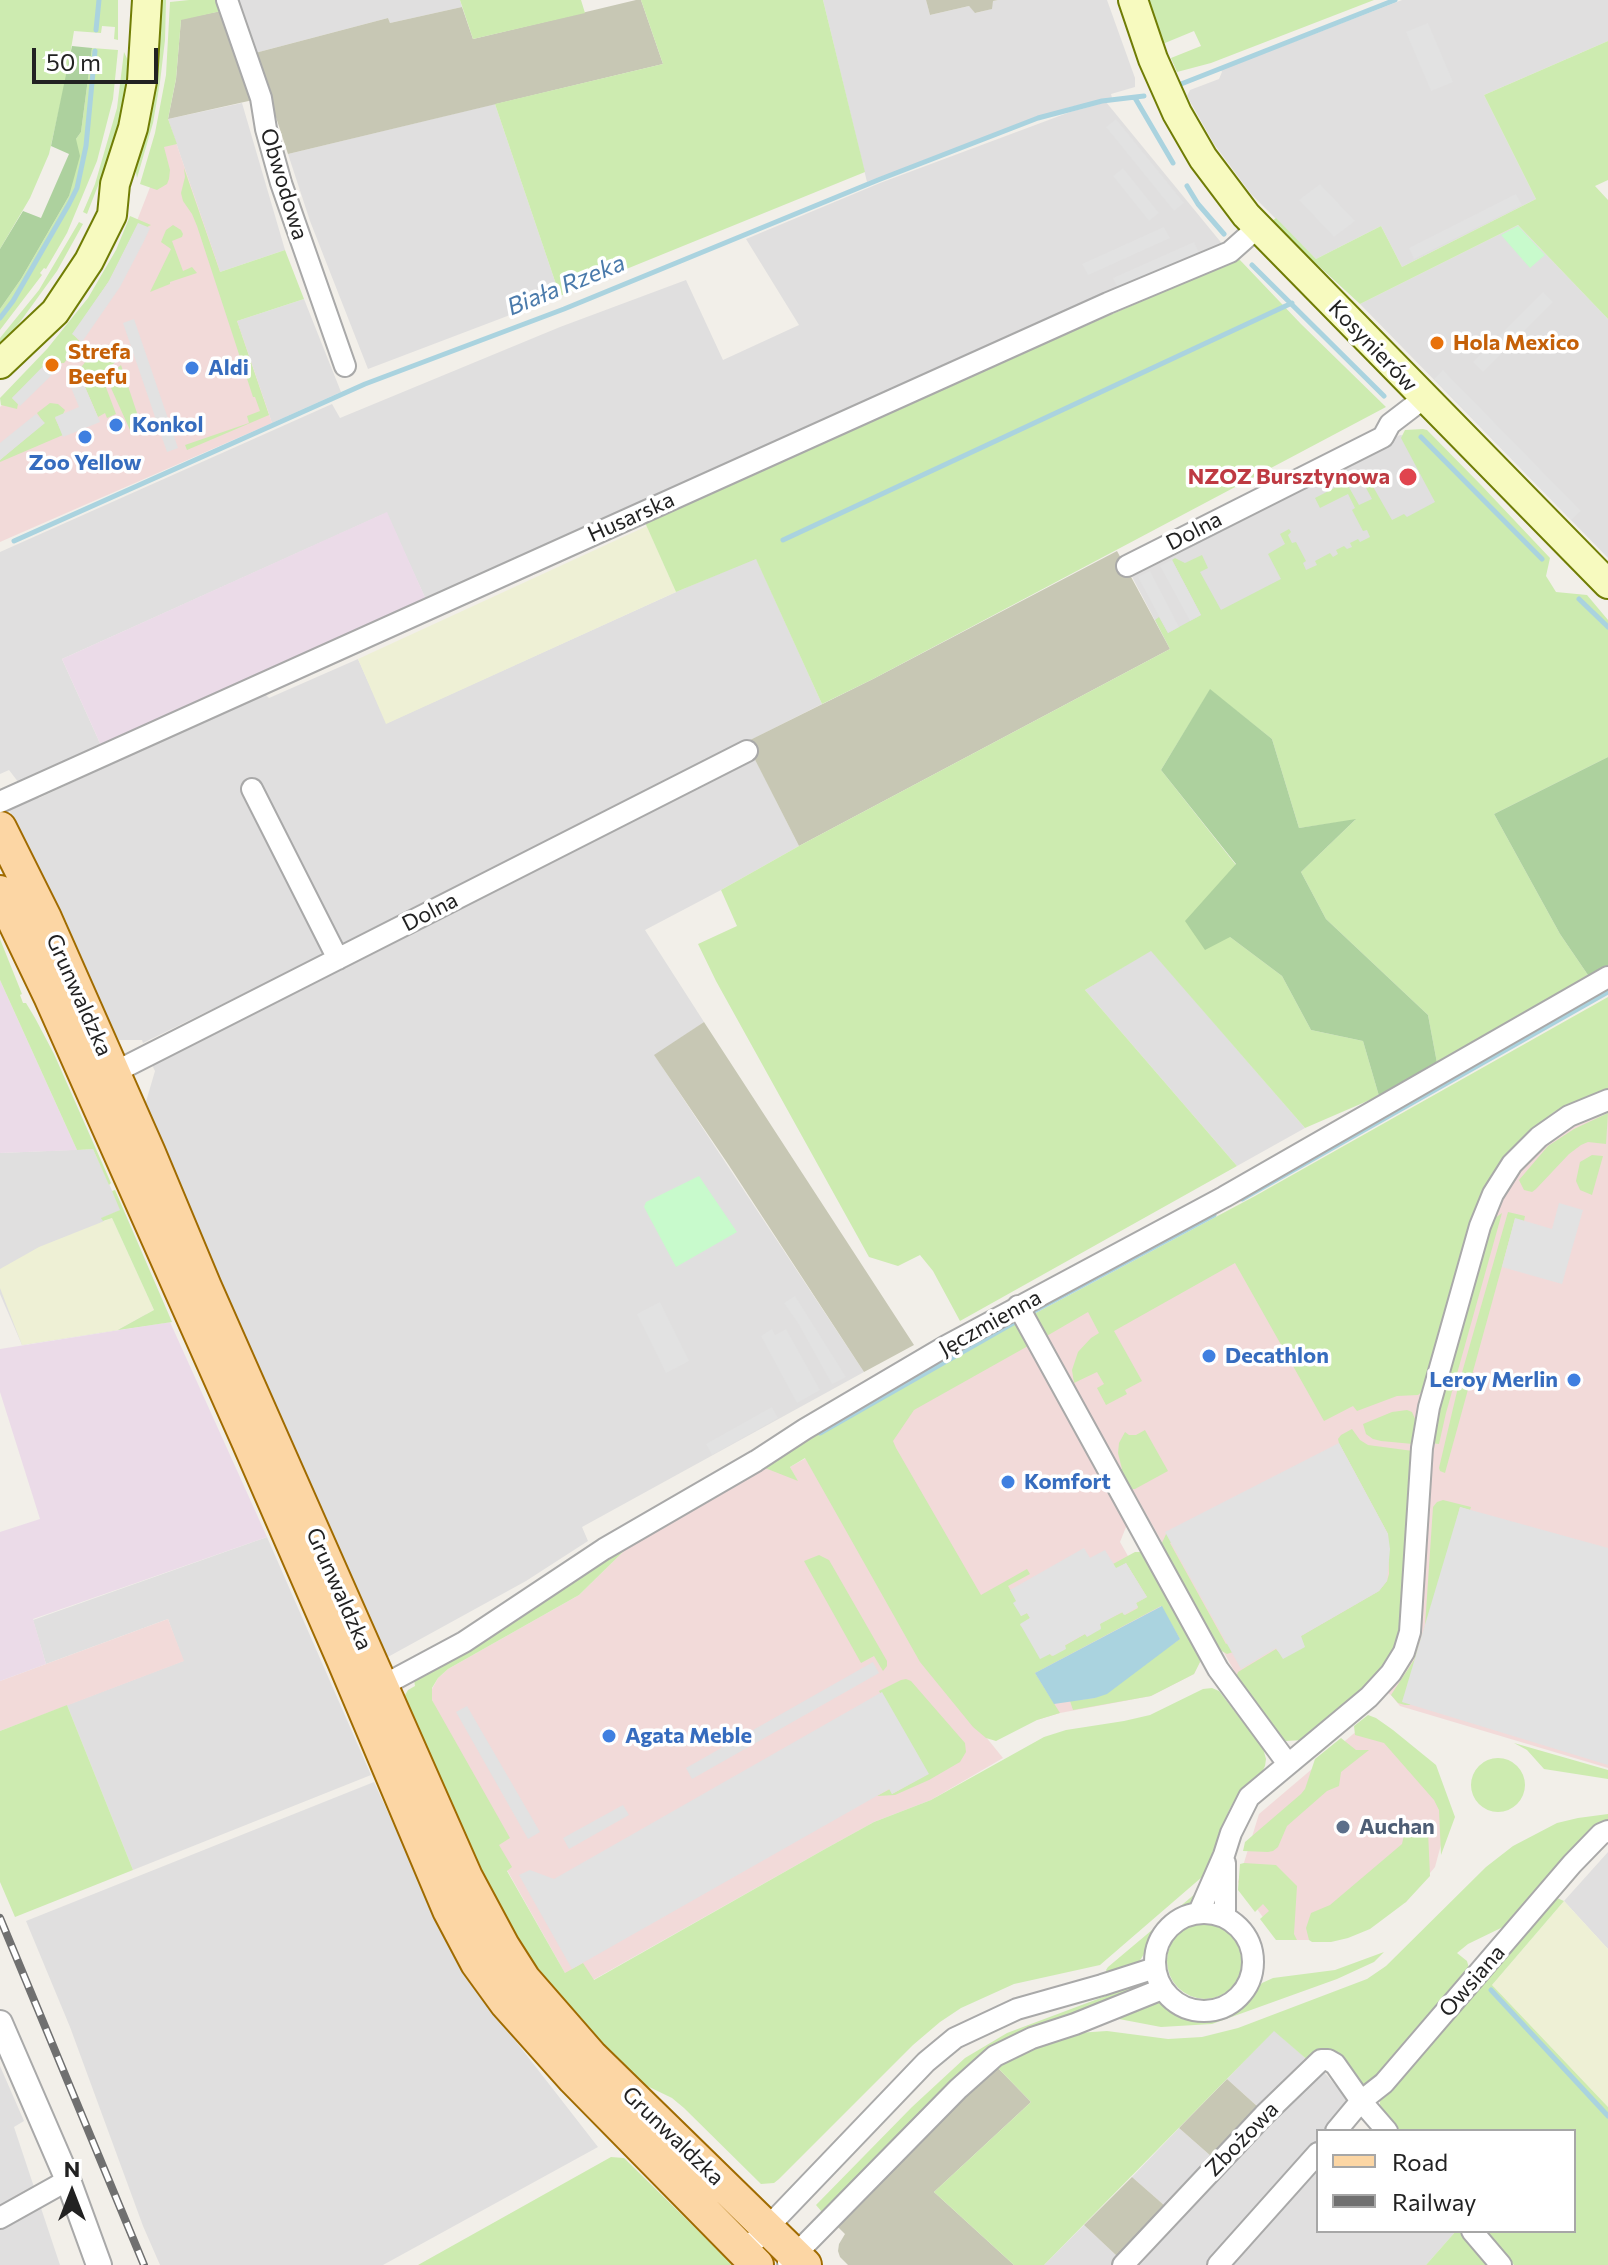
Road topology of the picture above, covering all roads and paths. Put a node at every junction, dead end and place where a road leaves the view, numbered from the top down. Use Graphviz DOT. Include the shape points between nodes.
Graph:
graph roads {
  1 [pos="227,0"];
  2 [pos="1133,0"];
  3 [pos="147,1"];
  4 [pos="1257,228"];
  5 [pos="0,364"];
  6 [pos="345,366"];
  7 [pos="1424,398"];
  8 [pos="1127,566"];
  9 [pos="1608,584"];
  10 [pos="747,751"];
  11 [pos="252,789"];
  12 [pos="0,802"];
  13 [pos="0,828"];
  14 [pos="0,892"];
  15 [pos="338,959"];
  16 [pos="1608,977"];
  17 [pos="113,1073"];
  18 [pos="1608,1100"];
  19 [pos="1018,1306"];
  20 [pos="382,1686"];
  21 [pos="1288,1764"];
  22 [pos="1608,1831"];
  23 [pos="1224,1855"];
  24 [pos="1199,1912"];
  25 [pos="1225,1917"];
  26 [pos="1155,1968"];
  27 [pos="1162,1989"];
  28 [pos="0,2023"];
  29 [pos="1361,2101"];
  30 [pos="1338,2129"];
  31 [pos="1385,2129"];
  32 [pos="1316,2155"];
  33 [pos="68,2180"];
  34 [pos="0,2218"];
  35 [pos="767,2228"];
  36 [pos="1474,2233"];
  37 [pos="750,2259"];
  38 [pos="795,2262"];
  39 [pos="99,2265"];
  40 [pos="1123,2265"];
  41 [pos="1218,2265"];
  42 [pos="1501,2265"];
  1 -- 6 [label="street, Obwodowa" via="261,98 281,183"];
  2 -- 4 [label="main road, Kosynierów" via="1165,88 1203,158"];
  3 -- 5 [label="main road" via="142,81 112,215 55,312"];
  4 -- 7 [label="main road, Kosynierów"];
  4 -- 12 [label="street, Husarska" via="1230,252"];
  7 -- 8 [label="street, Dolna" via="1390,424 1383,437"];
  7 -- 9 [label="main road, Kosynierów"];
  10 -- 15 [label="street, Dolna"];
  11 -- 15 [label="street"];
  13 -- 17 [label="main road, Grunwaldzka"];
  14 -- 37 [label="main road, Grunwaldzka" via="248,1441 449,1910 477,1963 574,2079"];
  15 -- 17 [label="street, Dolna"];
  16 -- 19 [label="street, Jęczmienna" via="1224,1197"];
  17 -- 20 [label="main road, Grunwaldzka"];
  18 -- 21 [label="street" via="1569,1116 1539,1137 1512,1164 1493,1194 1429,1407 1404,1652 1369,1697"];
  19 -- 20 [label="street, Jęczmienna" via="604,1549 464,1642"];
  19 -- 21 [label="street" via="1218,1669"];
  20 -- 35 [label="main road, Grunwaldzka" via="466,1877 524,1979 592,2057"];
  21 -- 23 [label="street" via="1249,1797"];
  22 -- 29 [label="street, Owsiana" via="1572,1864 1384,2083"];
  23 -- 24 [label="street"];
  23 -- 25 [label="street"];
  24 -- 25 [label="street"];
  24 -- 26 [label="street" via="1180,1918 1165,1931 1156,1948"];
  25 -- 27 [label="street" via="1246,1936 1251,1949 1251,1978 1243,1992 1232,2003 1202,2011 1173,2001"];
  26 -- 27 [label="street"];
  26 -- 35 [label="street" via="1017,2009 955,2038"];
  27 -- 38 [label="street" via="995,2056"];
  28 -- 33 [label="street"];
  29 -- 30 [label="street, Owsiana"];
  29 -- 31 [label="street"];
  29 -- 40 [label="street, Zbożowa" via="1335,2064 1321,2060"];
  32 -- 41 [label="street"];
  33 -- 34 [label="street"];
  33 -- 39 [label="street"];
  35 -- 37 [label="street"];
  35 -- 38 [label="main road, Grunwaldzka"];
  36 -- 42 [label="street"];
}
